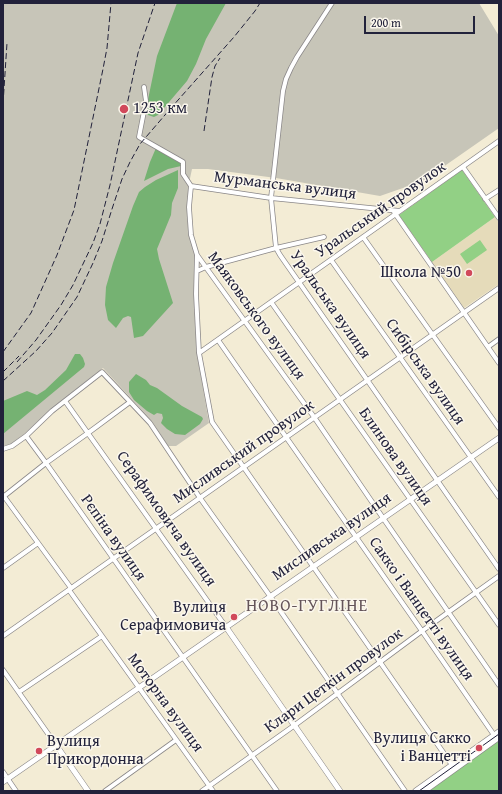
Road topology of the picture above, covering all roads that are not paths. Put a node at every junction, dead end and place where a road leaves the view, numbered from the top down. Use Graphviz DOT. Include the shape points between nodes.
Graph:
graph roads {
  1 [pos="332,3"];
  2 [pos="144,87"];
  3 [pos="499,141"];
  4 [pos="463,167"];
  5 [pos="191,186"];
  6 [pos="499,190"];
  7 [pos="271,198"];
  8 [pos="485,199"];
  9 [pos="400,211"];
  10 [pos="394,212"];
  11 [pos="499,218"];
  12 [pos="324,237"];
  13 [pos="363,237"];
  14 [pos="276,248"];
  15 [pos="197,255"];
  16 [pos="332,260"];
  17 [pos="206,267"];
  18 [pos="196,271"];
  19 [pos="299,283"];
  20 [pos="499,288"];
  21 [pos="271,302"];
  22 [pos="464,312"];
  23 [pos="245,321"];
  24 [pos="433,334"];
  25 [pos="499,339"];
  26 [pos="218,340"];
  27 [pos="488,347"];
  28 [pos="199,353"];
  29 [pos="400,357"];
  30 [pos="499,363"];
  31 [pos="367,380"];
  32 [pos="339,400"];
  33 [pos="65,401"];
  34 [pos="130,402"];
  35 [pos="314,417"];
  36 [pos="499,428"];
  37 [pos="88,433"];
  38 [pos="26,436"];
  39 [pos="286,437"];
  40 [pos="499,438"];
  41 [pos="3,449"];
  42 [pos="471,457"];
  43 [pos="46,463"];
  44 [pos="243,467"];
  45 [pos="437,480"];
  46 [pos="3,496"];
  47 [pos="499,497"];
  48 [pos="200,498"];
  49 [pos="410,499"];
  50 [pos="383,518"];
  51 [pos="156,528"];
  52 [pos="356,536"];
  53 [pos="38,543"];
  54 [pos="113,559"];
  55 [pos="313,567"];
  56 [pos="3,568"];
  57 [pos="499,569"];
  58 [pos="499,576"];
  59 [pos="70,589"];
  60 [pos="476,593"];
  61 [pos="270,596"];
  62 [pos="448,612"];
  63 [pos="499,626"];
  64 [pos="226,627"];
  65 [pos="422,631"];
  66 [pos="3,636"];
  67 [pos="102,636"];
  68 [pos="182,657"];
  69 [pos="380,662"];
  70 [pos="3,670"];
  71 [pos="499,685"];
  72 [pos="139,687"];
  73 [pos="19,692"];
  74 [pos="337,694"];
  75 [pos="295,725"];
  76 [pos="497,735"];
  77 [pos="176,740"];
  78 [pos="56,745"];
  79 [pos="252,756"];
  80 [pos="452,765"];
  81 [pos="3,772"];
  82 [pos="5,780"];
  83 [pos="209,786"];
  84 [pos="16,791"];
  85 [pos="88,791"];
  86 [pos="105,791"];
  87 [pos="202,791"];
  88 [pos="213,791"];
  89 [pos="277,791"];
  90 [pos="340,791"];
  91 [pos="405,791"];
  92 [pos="416,791"];
  93 [pos="424,791"];
  1 -- 7 [label="street, Уральська вулиця" via="286,79"];
  2 -- 5 [label="street" via="146,101 139,136 183,162 183,174"];
  3 -- 4 [label="street, Уральський провулок"];
  4 -- 8 [label="street"];
  4 -- 9 [label="street, Уральський провулок"];
  5 -- 7 [label="street, Мурманська вулиця"];
  5 -- 15 [label="street, Маяковського вулиця" via="191,235"];
  6 -- 8 [label="street"];
  7 -- 10 [label="street, Мурманська вулиця"];
  7 -- 14 [label="street, Уральська вулиця"];
  8 -- 11 [label="street"];
  9 -- 10 [label="street, Мурманська вулиця"];
  10 -- 13 [label="street, Уральський провулок"];
  10 -- 22 [label="street"];
  12 -- 14 [label="street"];
  13 -- 16 [label="street, Уральський провулок"];
  13 -- 24 [label="street"];
  14 -- 17 [label="street"];
  14 -- 19 [label="street, Уральська вулиця"];
  15 -- 17 [label="street, Маяковського вулиця"];
  15 -- 18 [label="street"];
  16 -- 19 [label="street, Уральський провулок"];
  16 -- 29 [label="street, Сибірська вулиця"];
  17 -- 18 [label="street"];
  17 -- 23 [label="street, Маяковського вулиця"];
  18 -- 28 [label="street"];
  19 -- 21 [label="street, Уральський провулок"];
  19 -- 31 [label="street, Уральська вулиця"];
  20 -- 22 [label="street, Мисливський провулок"];
  21 -- 23 [label="street, Уральський провулок"];
  21 -- 32 [label="street, Блинова вулиця"];
  22 -- 24 [label="street, Мисливський провулок"];
  22 -- 27 [label="street"];
  23 -- 26 [label="street, Уральський провулок"];
  23 -- 35 [label="street, Маяковського вулиця"];
  24 -- 29 [label="street, Мисливський провулок"];
  24 -- 36 [label="street"];
  25 -- 27 [label="street"];
  26 -- 28 [label="street, Уральський провулок"];
  26 -- 39 [label="street, Сакко і Ванцетті вулиця"];
  27 -- 30 [label="street"];
  28 -- 44 [label="street" via="212,422"];
  29 -- 31 [label="street, Мисливський провулок"];
  29 -- 42 [label="street, Сибірська вулиця"];
  31 -- 32 [label="street, Мисливський провулок"];
  31 -- 45 [label="street, Уральська вулиця"];
  32 -- 35 [label="street, Мисливський провулок"];
  32 -- 49 [label="street, Блинова вулиця"];
  33 -- 34 [label="street" via="102,372"];
  33 -- 37 [label="street, Серафимовича вулиця"];
  33 -- 38 [label="street"];
  34 -- 37 [label="street"];
  34 -- 48 [label="street" via="150,423"];
  35 -- 39 [label="street, Мисливський провулок"];
  35 -- 50 [label="street, Маяковського вулиця"];
  37 -- 43 [label="street"];
  37 -- 51 [label="street, Серафимовича вулиця"];
  38 -- 41 [label="street"];
  38 -- 43 [label="street, Рєпіна вулиця"];
  39 -- 44 [label="street, Мисливський провулок"];
  39 -- 52 [label="street, Сакко і Ванцетті вулиця"];
  40 -- 42 [label="street, Мисливська вулиця"];
  42 -- 45 [label="street, Мисливська вулиця"];
  42 -- 47 [label="street, Сибірська вулиця"];
  43 -- 46 [label="street"];
  43 -- 54 [label="street, Рєпіна вулиця"];
  44 -- 48 [label="street, Мисливський провулок"];
  44 -- 55 [label="street"];
  45 -- 49 [label="street, Мисливська вулиця"];
  45 -- 57 [label="street, Уральська вулиця"];
  46 -- 53 [label="street, Моторна вулиця"];
  48 -- 51 [label="street, Мисливський провулок"];
  48 -- 61 [label="street"];
  49 -- 50 [label="street, Мисливська вулиця"];
  49 -- 60 [label="street, Блинова вулиця"];
  50 -- 52 [label="street, Мисливська вулиця"];
  50 -- 62 [label="street, Маяковського вулиця"];
  51 -- 54 [label="street, Мисливський провулок"];
  51 -- 64 [label="street, Серафимовича вулиця"];
  52 -- 55 [label="street, Мисливська вулиця"];
  52 -- 65 [label="street, Сакко і Ванцетті вулиця"];
  53 -- 56 [label="street"];
  53 -- 59 [label="street, Моторна вулиця"];
  54 -- 59 [label="street, Мисливський провулок"];
  54 -- 68 [label="street, Рєпіна вулиця"];
  55 -- 61 [label="street, Мисливська вулиця"];
  55 -- 69 [label="street"];
  58 -- 60 [label="street, Клари Цеткін провулок"];
  59 -- 66 [label="street, Мисливський провулок"];
  59 -- 67 [label="street, Моторна вулиця"];
  60 -- 62 [label="street, Клари Цеткін провулок"];
  60 -- 63 [label="street, Блинова вулиця"];
  61 -- 64 [label="street, Мисливська вулиця"];
  61 -- 74 [label="street"];
  62 -- 65 [label="street, Клари Цеткін провулок"];
  62 -- 71 [label="street, Маяковського вулиця"];
  64 -- 68 [label="street, Мисливська вулиця"];
  64 -- 75 [label="street, Серафимовича вулиця"];
  65 -- 69 [label="street, Клари Цеткін провулок"];
  65 -- 76 [label="street, Сакко і Ванцетті вулиця"];
  67 -- 72 [label="street, Моторна вулиця"];
  67 -- 73 [label="street"];
  68 -- 72 [label="street, Мисливська вулиця"];
  68 -- 79 [label="street, Рєпіна вулиця"];
  69 -- 74 [label="street, Клари Цеткін провулок"];
  69 -- 80 [label="street"];
  70 -- 73 [label="street"];
  72 -- 77 [label="street, Моторна вулиця"];
  72 -- 78 [label="street, Мисливська вулиця"];
  73 -- 78 [label="street"];
  74 -- 75 [label="street, Клари Цеткін провулок"];
  74 -- 91 [label="street"];
  75 -- 79 [label="street, Клари Цеткін провулок"];
  75 -- 90 [label="street, Серафимовича вулиця"];
  76 -- 80 [label="main road"];
  76 -- 93 [label="main road"];
  77 -- 83 [label="street, Моторна вулиця"];
  77 -- 86 [label="street"];
  78 -- 82 [label="street, Мисливська вулиця"];
  78 -- 85 [label="street"];
  79 -- 83 [label="street, Клари Цеткін провулок"];
  79 -- 89 [label="street, Рєпіна вулиця"];
  80 -- 92 [label="main road"];
  81 -- 82 [label="street"];
  82 -- 84 [label="street"];
  83 -- 87 [label="street, Клари Цеткін провулок"];
  83 -- 88 [label="street, Моторна вулиця"];
}
